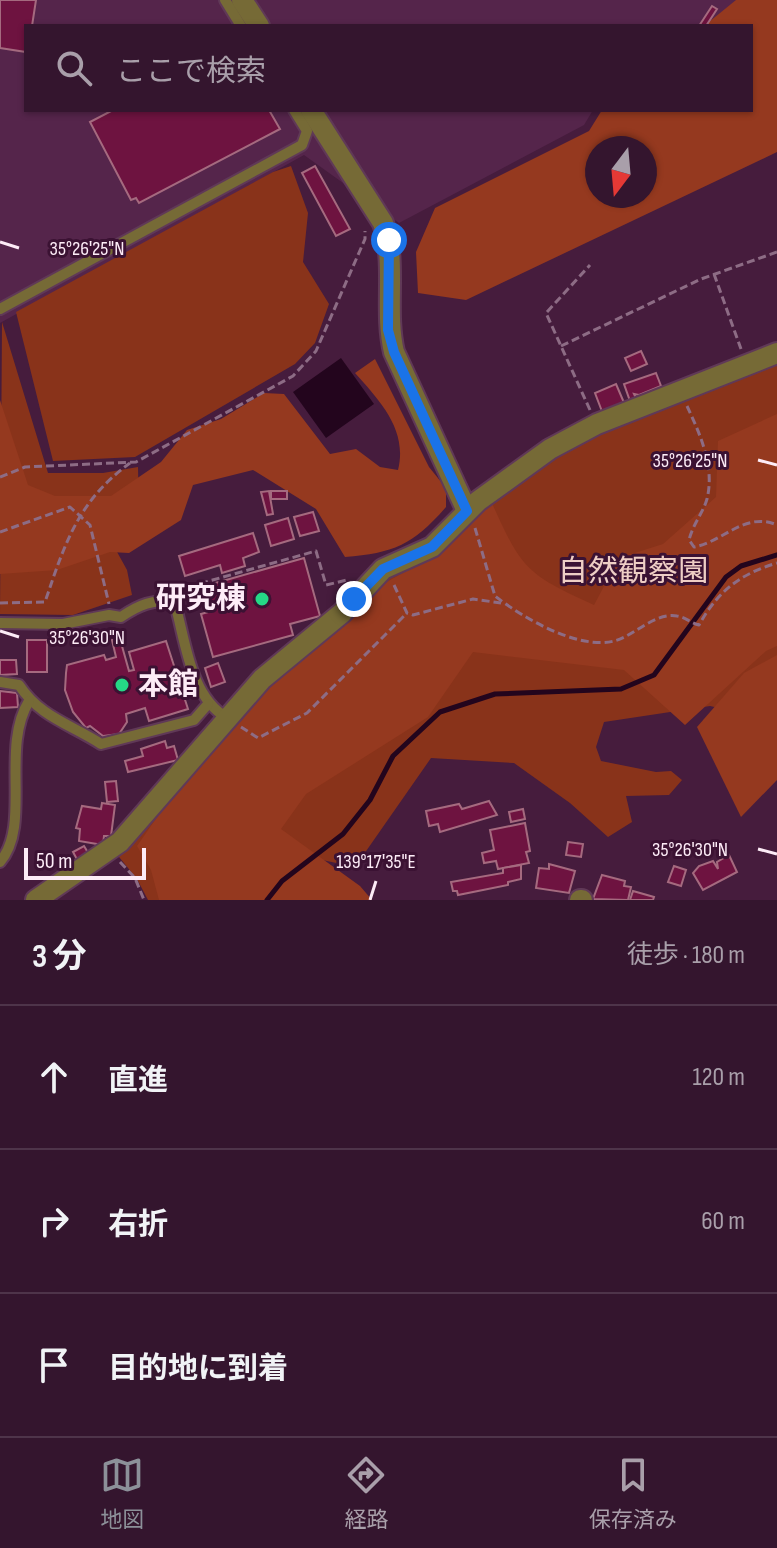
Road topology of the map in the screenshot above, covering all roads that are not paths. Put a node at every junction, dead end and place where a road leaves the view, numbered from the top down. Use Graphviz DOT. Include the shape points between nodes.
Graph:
graph roads {
  1 [pos="225,0"];
  2 [pos="242,0"];
  3 [pos="240,24"];
  4 [pos="258,24"];
  5 [pos="295,112"];
  6 [pos="312,112"];
  7 [pos="0,309"];
  8 [pos="777,353"];
  9 [pos="467,511"];
  10 [pos="0,623"];
  11 [pos="0,682"];
  12 [pos="29,701"];
  13 [pos="208,704"];
  14 [pos="227,718"];
  15 [pos="0,862"];
  16 [pos="36,900"];
  1 -- 3 [label="lane"];
  2 -- 4 [label="street"];
  5 -- 7 [label="lane" via="307,131 302,145"];
  6 -- 9 [label="street" via="383,223 389,240 388,330 394,352"];
  8 -- 9 [label="street" via="597,424 550,449"];
  9 -- 14 [label="street" via="432,547 376,576 342,613 262,679"];
  10 -- 13 [label="lane" via="63,624 121,617 137,606 164,600 175,604 199,690"];
  11 -- 12 [label="lane" via="19,685"];
  12 -- 13 [label="lane" via="51,720 74,726 101,744 194,720"];
  12 -- 15 [label="lane" via="17,716 11,742 11,837"];
  13 -- 14 [label="lane"];
  14 -- 16 [label="street" via="110,851"];
}
